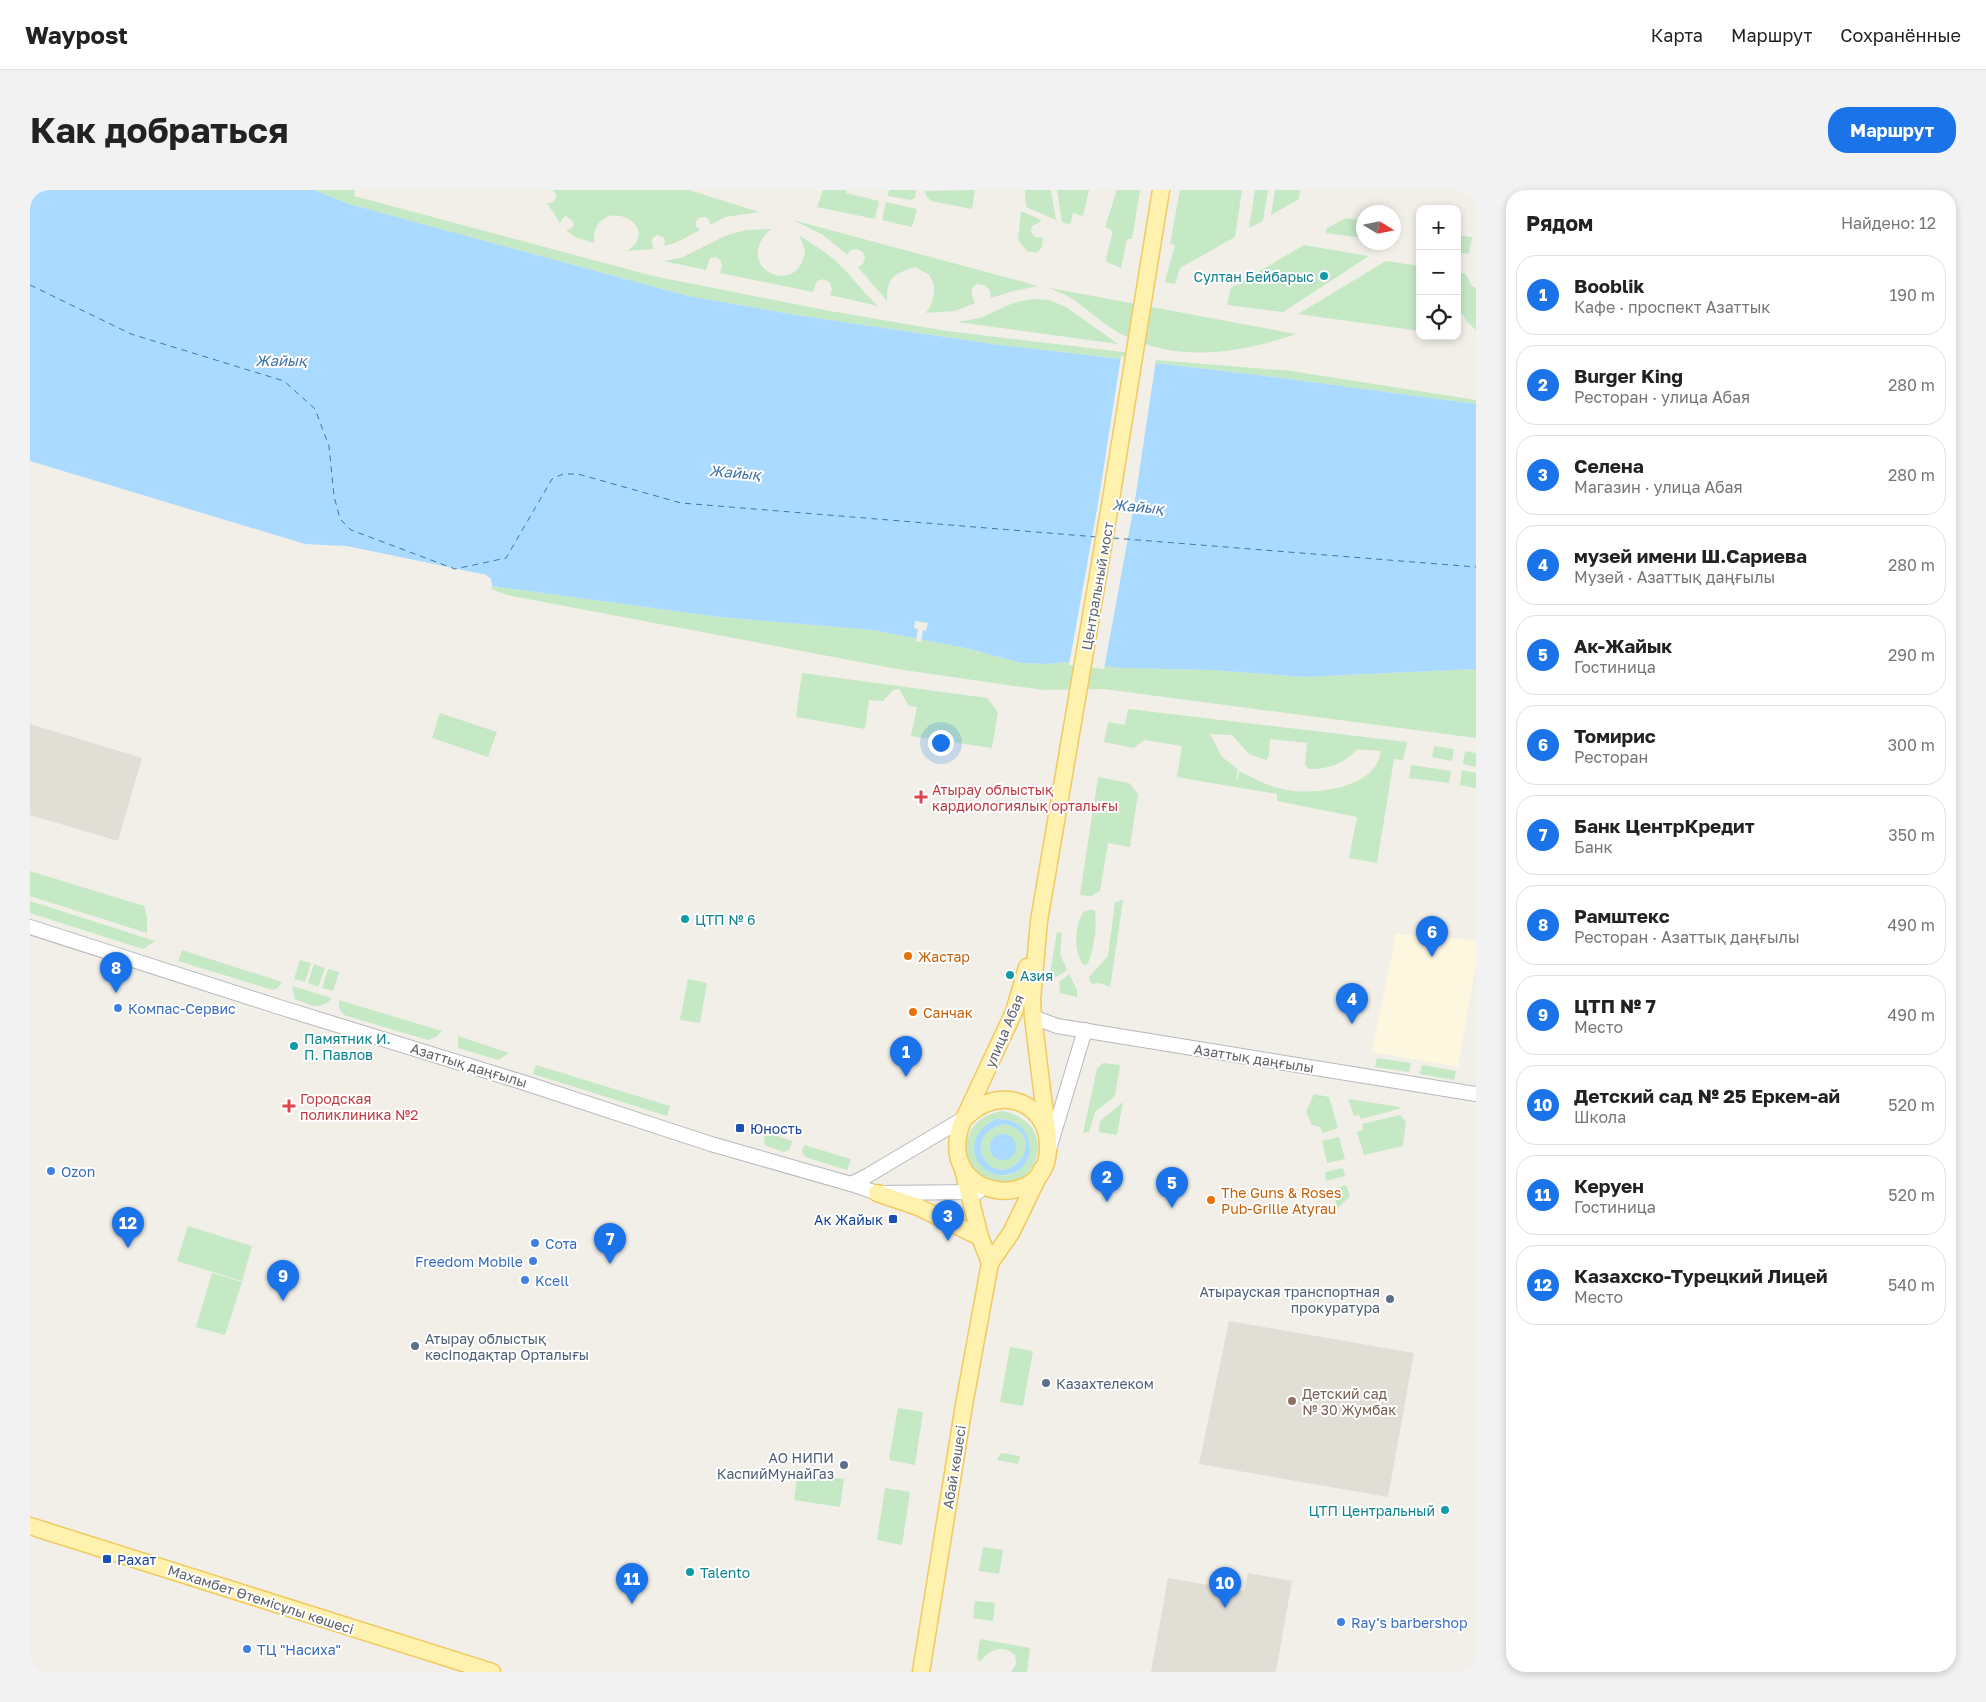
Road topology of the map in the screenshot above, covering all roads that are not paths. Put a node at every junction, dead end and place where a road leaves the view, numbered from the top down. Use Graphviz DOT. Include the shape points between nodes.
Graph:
graph roads {
  1 [pos="1161,190"];
  2 [pos="1039,921"];
  3 [pos="30,927"];
  4 [pos="1033,1017"];
  5 [pos="1085,1030"];
  6 [pos="1476,1094"];
  7 [pos="966,1117"];
  8 [pos="1046,1154"];
  9 [pos="962,1167"];
  10 [pos="851,1184"];
  11 [pos="1002,1191"];
  12 [pos="877,1193"];
  13 [pos="968,1193"];
  14 [pos="980,1237"];
  15 [pos="990,1263"];
  16 [pos="30,1526"];
  17 [pos="492,1672"];
  18 [pos="921,1672"];
  1 -- 2 [label="main road, Центральный мост"];
  2 -- 4 [label="main road, улица Абая"];
  2 -- 7 [label="main road, улица Абая" via="1014,1012"];
  3 -- 10 [label="street, Азаттық даңғылы" via="711,1144"];
  4 -- 5 [label="street, Азаттық даңғылы" via="1058,1026"];
  4 -- 8 [label="main road, улица Абая"];
  5 -- 6 [label="street, Азаттық даңғылы"];
  5 -- 8 [label="street"];
  7 -- 8 [label="main road" via="993,1100 1024,1105 1040,1119"];
  7 -- 9 [label="main road, улица Абая" via="957,1145"];
  7 -- 10 [label="street"];
  8 -- 11 [label="main road" via="1034,1178 1025,1186"];
  8 -- 15 [label="main road" via="1011,1233"];
  9 -- 11 [label="main road" via="979,1185"];
  9 -- 13 [label="main road, улица Абая"];
  10 -- 12 [label="street, Азаттық даңғылы"];
  11 -- 13 [label="street, Азаттық даңғылы"];
  12 -- 13 [label="street, Азаттық даңғылы"];
  12 -- 14 [label="main road" via="918,1207"];
  13 -- 14 [label="main road, улица Абая"];
  14 -- 15 [label="main road, улица Абая"];
  15 -- 18 [label="main road, Абай көшесі"];
  16 -- 17 [label="main road, Махамбет Өтемісұлы көшесі"];
}
